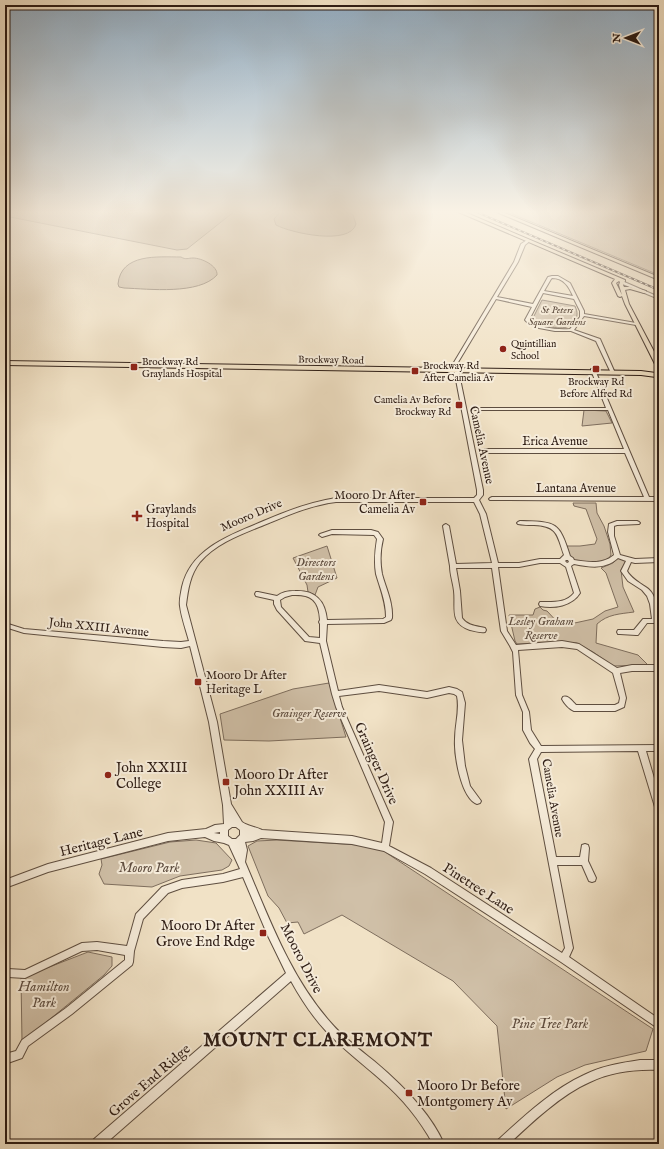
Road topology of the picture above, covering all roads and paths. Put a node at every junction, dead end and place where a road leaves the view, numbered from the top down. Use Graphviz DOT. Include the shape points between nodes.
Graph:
graph roads {
  1 [pos="514,265"];
  2 [pos="581,265"];
  3 [pos="626,265"];
  4 [pos="627,265"];
  5 [pos="659,278"];
  6 [pos="620,280"];
  7 [pos="622,289"];
  8 [pos="542,292"];
  9 [pos="644,292"];
  10 [pos="495,298"];
  11 [pos="575,298"];
  12 [pos="659,298"];
  13 [pos="535,306"];
  14 [pos="583,315"];
  15 [pos="635,324"];
  16 [pos="571,330"];
  17 [pos="5,362"];
  18 [pos="455,369"];
  19 [pos="594,371"];
  20 [pos="613,372"];
  21 [pos="657,372"];
  22 [pos="474,409"];
  23 [pos="608,409"];
  24 [pos="483,451"];
  25 [pos="626,451"];
  26 [pos="492,499"];
  27 [pos="646,499"];
  28 [pos="659,499"];
  29 [pos="476,500"];
  30 [pos="520,523"];
  31 [pos="637,523"];
  32 [pos="446,526"];
  33 [pos="322,535"];
  34 [pos="617,556"];
  35 [pos="628,560"];
  36 [pos="659,560"];
  37 [pos="569,561"];
  38 [pos="495,565"];
  39 [pos="453,566"];
  40 [pos="258,594"];
  41 [pos="278,599"];
  42 [pos="542,604"];
  43 [pos="322,622"];
  44 [pos="8,626"];
  45 [pos="483,630"];
  46 [pos="620,632"];
  47 [pos="5,633"];
  48 [pos="323,641"];
  49 [pos="192,643"];
  50 [pos="514,648"];
  51 [pos="659,668"];
  52 [pos="616,671"];
  53 [pos="335,694"];
  54 [pos="566,699"];
  55 [pos="642,748"];
  56 [pos="659,748"];
  57 [pos="539,749"];
  58 [pos="477,801"];
  59 [pos="227,805"];
  60 [pos="659,807"];
  61 [pos="240,826"];
  62 [pos="226,827"];
  63 [pos="206,833"];
  64 [pos="262,834"];
  65 [pos="241,839"];
  66 [pos="228,841"];
  67 [pos="385,848"];
  68 [pos="585,848"];
  69 [pos="242,861"];
  70 [pos="553,861"];
  71 [pos="584,861"];
  72 [pos="245,872"];
  73 [pos="592,878"];
  74 [pos="5,884"];
  75 [pos="130,951"];
  76 [pos="564,959"];
  77 [pos="8,973"];
  78 [pos="292,975"];
  79 [pos="659,1024"];
  80 [pos="5,1059"];
  81 [pos="659,1059"];
  82 [pos="649,1064"];
  83 [pos="659,1065"];
  84 [pos="439,1143"];
  85 [pos="97,1144"];
  86 [pos="502,1144"];
  1 -- 10 [label="street"];
  2 -- 6 [label="main road"];
  3 -- 5 [label="main road"];
  4 -- 5 [label="main road"];
  6 -- 7 [label="main road"];
  6 -- 9 [label="street"];
  6 -- 12 [label="street"];
  6 -- 15 [label="main road" via="614,283"];
  7 -- 9 [label="main road" via="630,288"];
  7 -- 15 [label="main road"];
  8 -- 11 [label="street"];
  8 -- 11 [label="street" via="549,278 557,277 569,284"];
  8 -- 13 [label="street"];
  9 -- 12 [label="street"];
  10 -- 13 [label="street"];
  10 -- 18 [label="street" via="458,359"];
  11 -- 14 [label="street"];
  13 -- 16 [label="street" via="528,322"];
  14 -- 15 [label="street"];
  14 -- 16 [label="street"];
  15 -- 21 [label="main road"];
  16 -- 20 [label="street" via="598,340"];
  17 -- 18 [label="main road, Brockway Road"];
  18 -- 19 [label="main road, Brockway Road"];
  18 -- 29 [label="street, Camelia Avenue" via="480,490"];
  19 -- 20 [label="main road, Brockway Road"];
  19 -- 23 [label="street"];
  20 -- 21 [label="main road, Brockway Road"];
  22 -- 23 [label="street"];
  23 -- 25 [label="street"];
  24 -- 25 [label="street, Erica Avenue"];
  25 -- 27 [label="street"];
  26 -- 27 [label="street, Lantana Avenue"];
  27 -- 28 [label="street, Lantana Avenue"];
  29 -- 38 [label="street, Camelia Avenue" via="484,514"];
  29 -- 49 [label="street, Mooro Drive" via="328,501 294,510 229,537 199,559 185,585 183,605"];
  30 -- 37 [label="street" via="547,524 555,527"];
  31 -- 34 [label="street" via="611,525"];
  32 -- 39 [label="street"];
  33 -- 43 [label="street" via="332,532 376,533 380,539 378,568 390,612 389,618 384,621"];
  34 -- 35 [label="street"];
  34 -- 37 [label="street" via="612,561 599,565"];
  35 -- 36 [label="street"];
  35 -- 46 [label="street" via="624,571 627,577 649,593 654,605 655,621 645,621 636,633"];
  37 -- 38 [label="street" via="562,558 561,561"];
  37 -- 42 [label="street" via="577,593 574,599"];
  38 -- 39 [label="street"];
  38 -- 50 [label="street, Camelia Avenue" via="504,631"];
  39 -- 45 [label="street" via="452,573 457,590 456,611 461,623 466,627"];
  40 -- 41 [label="street, Grainger Drive"];
  41 -- 43 [label="street, Grainger Drive" via="290,594 310,595 318,601 322,610"];
  41 -- 48 [label="street" via="279,608 307,639"];
  43 -- 48 [label="street, Grainger Drive"];
  44 -- 47 [label="street"];
  44 -- 49 [label="street, John XXIII Avenue" via="24,630 163,644"];
  48 -- 53 [label="street, Grainger Drive"];
  49 -- 59 [label="street, Mooro Drive" via="213,722"];
  50 -- 52 [label="street" via="562,644 579,647"];
  50 -- 57 [label="street, Camelia Avenue" via="519,695 526,712 527,730"];
  51 -- 52 [label="street"];
  52 -- 54 [label="street" via="623,698 622,705 615,708 574,708"];
  53 -- 58 [label="street" via="379,688 427,695 449,690 460,694 462,703 458,740 461,766 467,788"];
  53 -- 67 [label="street, Grainger Drive" via="353,742 389,822"];
  55 -- 56 [label="street"];
  55 -- 57 [label="street"];
  55 -- 60 [label="street"];
  57 -- 70 [label="street, Camelia Avenue" via="533,759"];
  59 -- 61 [label="street, Mooro Drive"];
  59 -- 62 [label="street, Mooro Drive"];
  61 -- 62 [label="street" via="233,824"];
  61 -- 64 [label="street, Pinetree Lane"];
  61 -- 65 [label="street, Mooro Drive" via="244,833"];
  62 -- 63 [label="street, Heritage Lane" via="215,828"];
  62 -- 66 [label="street, Mooro Drive" via="223,834"];
  63 -- 66 [label="street, Heritage Lane"];
  63 -- 74 [label="street, Heritage Lane" via="168,836 48,868"];
  64 -- 65 [label="street, Pinetree Lane"];
  64 -- 67 [label="street, Pinetree Lane" via="352,840"];
  65 -- 66 [label="street"];
  65 -- 69 [label="street, Mooro Drive"];
  66 -- 69 [label="street, Mooro Drive"];
  67 -- 76 [label="street, Pinetree Lane" via="428,871"];
  68 -- 71 [label="street"];
  69 -- 72 [label="street, Mooro Drive"];
  70 -- 71 [label="street"];
  70 -- 76 [label="street, Camelia Avenue" via="569,948"];
  71 -- 73 [label="street"];
  72 -- 75 [label="street" via="182,884 165,890 139,917"];
  72 -- 78 [label="street, Mooro Drive"];
  75 -- 77 [label="street" via="97,946 82,947 25,974"];
  75 -- 80 [label="street" via="129,962 25,1043 19,1055"];
  76 -- 79 [label="street, Pinetree Lane"];
  78 -- 84 [label="street, Mooro Drive" via="329,1028 391,1082"];
  78 -- 85 [label="street, Grove End Ridge"];
  81 -- 82 [label="street"];
  82 -- 83 [label="street"];
  82 -- 86 [label="street" via="619,1068 580,1082 535,1114"];
}
